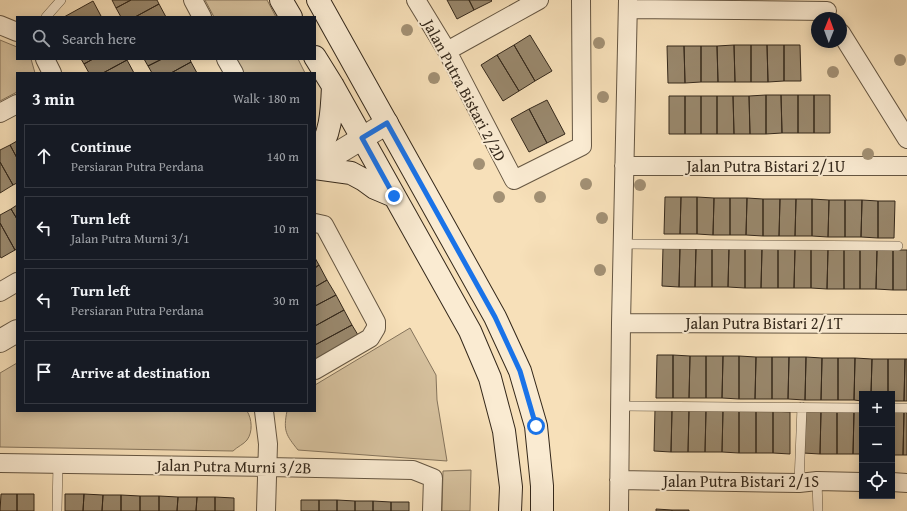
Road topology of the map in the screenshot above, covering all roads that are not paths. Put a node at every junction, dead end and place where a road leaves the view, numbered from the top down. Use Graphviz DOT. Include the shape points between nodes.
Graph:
graph roads {
  1 [pos="61,0"];
  2 [pos="193,0"];
  3 [pos="280,0"];
  4 [pos="318,0"];
  5 [pos="416,0"];
  6 [pos="539,0"];
  7 [pos="581,0"];
  8 [pos="628,4"];
  9 [pos="829,10"];
  10 [pos="47,16"];
  11 [pos="201,16"];
  12 [pos="290,16"];
  13 [pos="0,25"];
  14 [pos="16,32"];
  15 [pos="847,43"];
  16 [pos="447,51"];
  17 [pos="316,59"];
  18 [pos="46,60"];
  19 [pos="227,60"];
  20 [pos="52,72"];
  21 [pos="233,72"];
  22 [pos="333,86"];
  23 [pos="16,105"];
  24 [pos="0,113"];
  25 [pos="387,123"];
  26 [pos="362,138"];
  27 [pos="907,139"];
  28 [pos="316,156"];
  29 [pos="624,166"];
  30 [pos="907,166"];
  31 [pos="316,167"];
  32 [pos="316,168"];
  33 [pos="394,196"];
  34 [pos="316,223"];
  35 [pos="622,244"];
  36 [pos="898,246"];
  37 [pos="16,283"];
  38 [pos="0,292"];
  39 [pos="621,323"];
  40 [pos="907,324"];
  41 [pos="16,332"];
  42 [pos="0,341"];
  43 [pos="316,369"];
  44 [pos="620,406"];
  45 [pos="802,407"];
  46 [pos="859,408"];
  47 [pos="895,408"];
  48 [pos="907,408"];
  49 [pos="264,412"];
  50 [pos="0,463"];
  51 [pos="58,463"];
  52 [pos="268,466"];
  53 [pos="619,480"];
  54 [pos="817,481"];
  55 [pos="859,482"];
  56 [pos="895,482"];
  57 [pos="799,483"];
  58 [pos="907,483"];
  59 [pos="57,511"];
  60 [pos="266,511"];
  61 [pos="432,511"];
  62 [pos="510,511"];
  63 [pos="542,511"];
  64 [pos="618,511"];
  65 [pos="818,511"];
  1 -- 10 [label="lane"];
  2 -- 11 [label="street"];
  3 -- 12 [label="main road"];
  4 -- 25 [label="main road"];
  5 -- 16 [label="street, Jalan Putra Bistari 2/2D"];
  6 -- 16 [label="street"];
  7 -- 16 [label="street, Jalan Putra Bistari 2/2D" via="582,146 514,180"];
  8 -- 9 [label="street"];
  8 -- 29 [label="street"];
  13 -- 14 [label="street"];
  15 -- 27 [label="street"];
  17 -- 22 [label="main road"];
  18 -- 20 [label="street"];
  19 -- 21 [label="street"];
  22 -- 26 [label="main road"];
  22 -- 28 [label="main road" via="329,125 321,150"];
  23 -- 24 [label="street"];
  25 -- 26 [label="main road"];
  25 -- 63 [label="main road" via="495,317 520,371 536,426"];
  26 -- 31 [label="main road"];
  26 -- 33 [label="main road"];
  29 -- 30 [label="street, Jalan Putra Bistari 2/1U"];
  29 -- 35 [label="street"];
  32 -- 33 [label="main road" via="351,173"];
  33 -- 62 [label="main road" via="470,330 490,378 504,431 511,487"];
  34 -- 43 [label="street" via="324,226 376,322 376,328 370,338"];
  35 -- 36 [label="lane"];
  35 -- 39 [label="street"];
  37 -- 38 [label="street"];
  39 -- 40 [label="street, Jalan Putra Bistari 2/1T"];
  39 -- 44 [label="street"];
  41 -- 42 [label="main road"];
  44 -- 45 [label="lane"];
  44 -- 53 [label="street"];
  45 -- 46 [label="lane"];
  45 -- 57 [label="lane"];
  47 -- 48 [label="lane"];
  49 -- 52 [label="street"];
  50 -- 51 [label="street, Jalan Putra Murni 3/2B"];
  51 -- 52 [label="street, Jalan Putra Murni 3/2B"];
  51 -- 59 [label="lane"];
  52 -- 60 [label="street"];
  52 -- 61 [label="street, Jalan Putra Murni 3/2B" via="413,470 433,478"];
  53 -- 57 [label="street, Jalan Putra Bistari 2/1S"];
  53 -- 64 [label="street"];
  54 -- 55 [label="street, Jalan Putra Bistari 2/1S"];
  54 -- 57 [label="street, Jalan Putra Bistari 2/1S"];
  54 -- 65 [label="lane"];
  56 -- 58 [label="street"];
}
